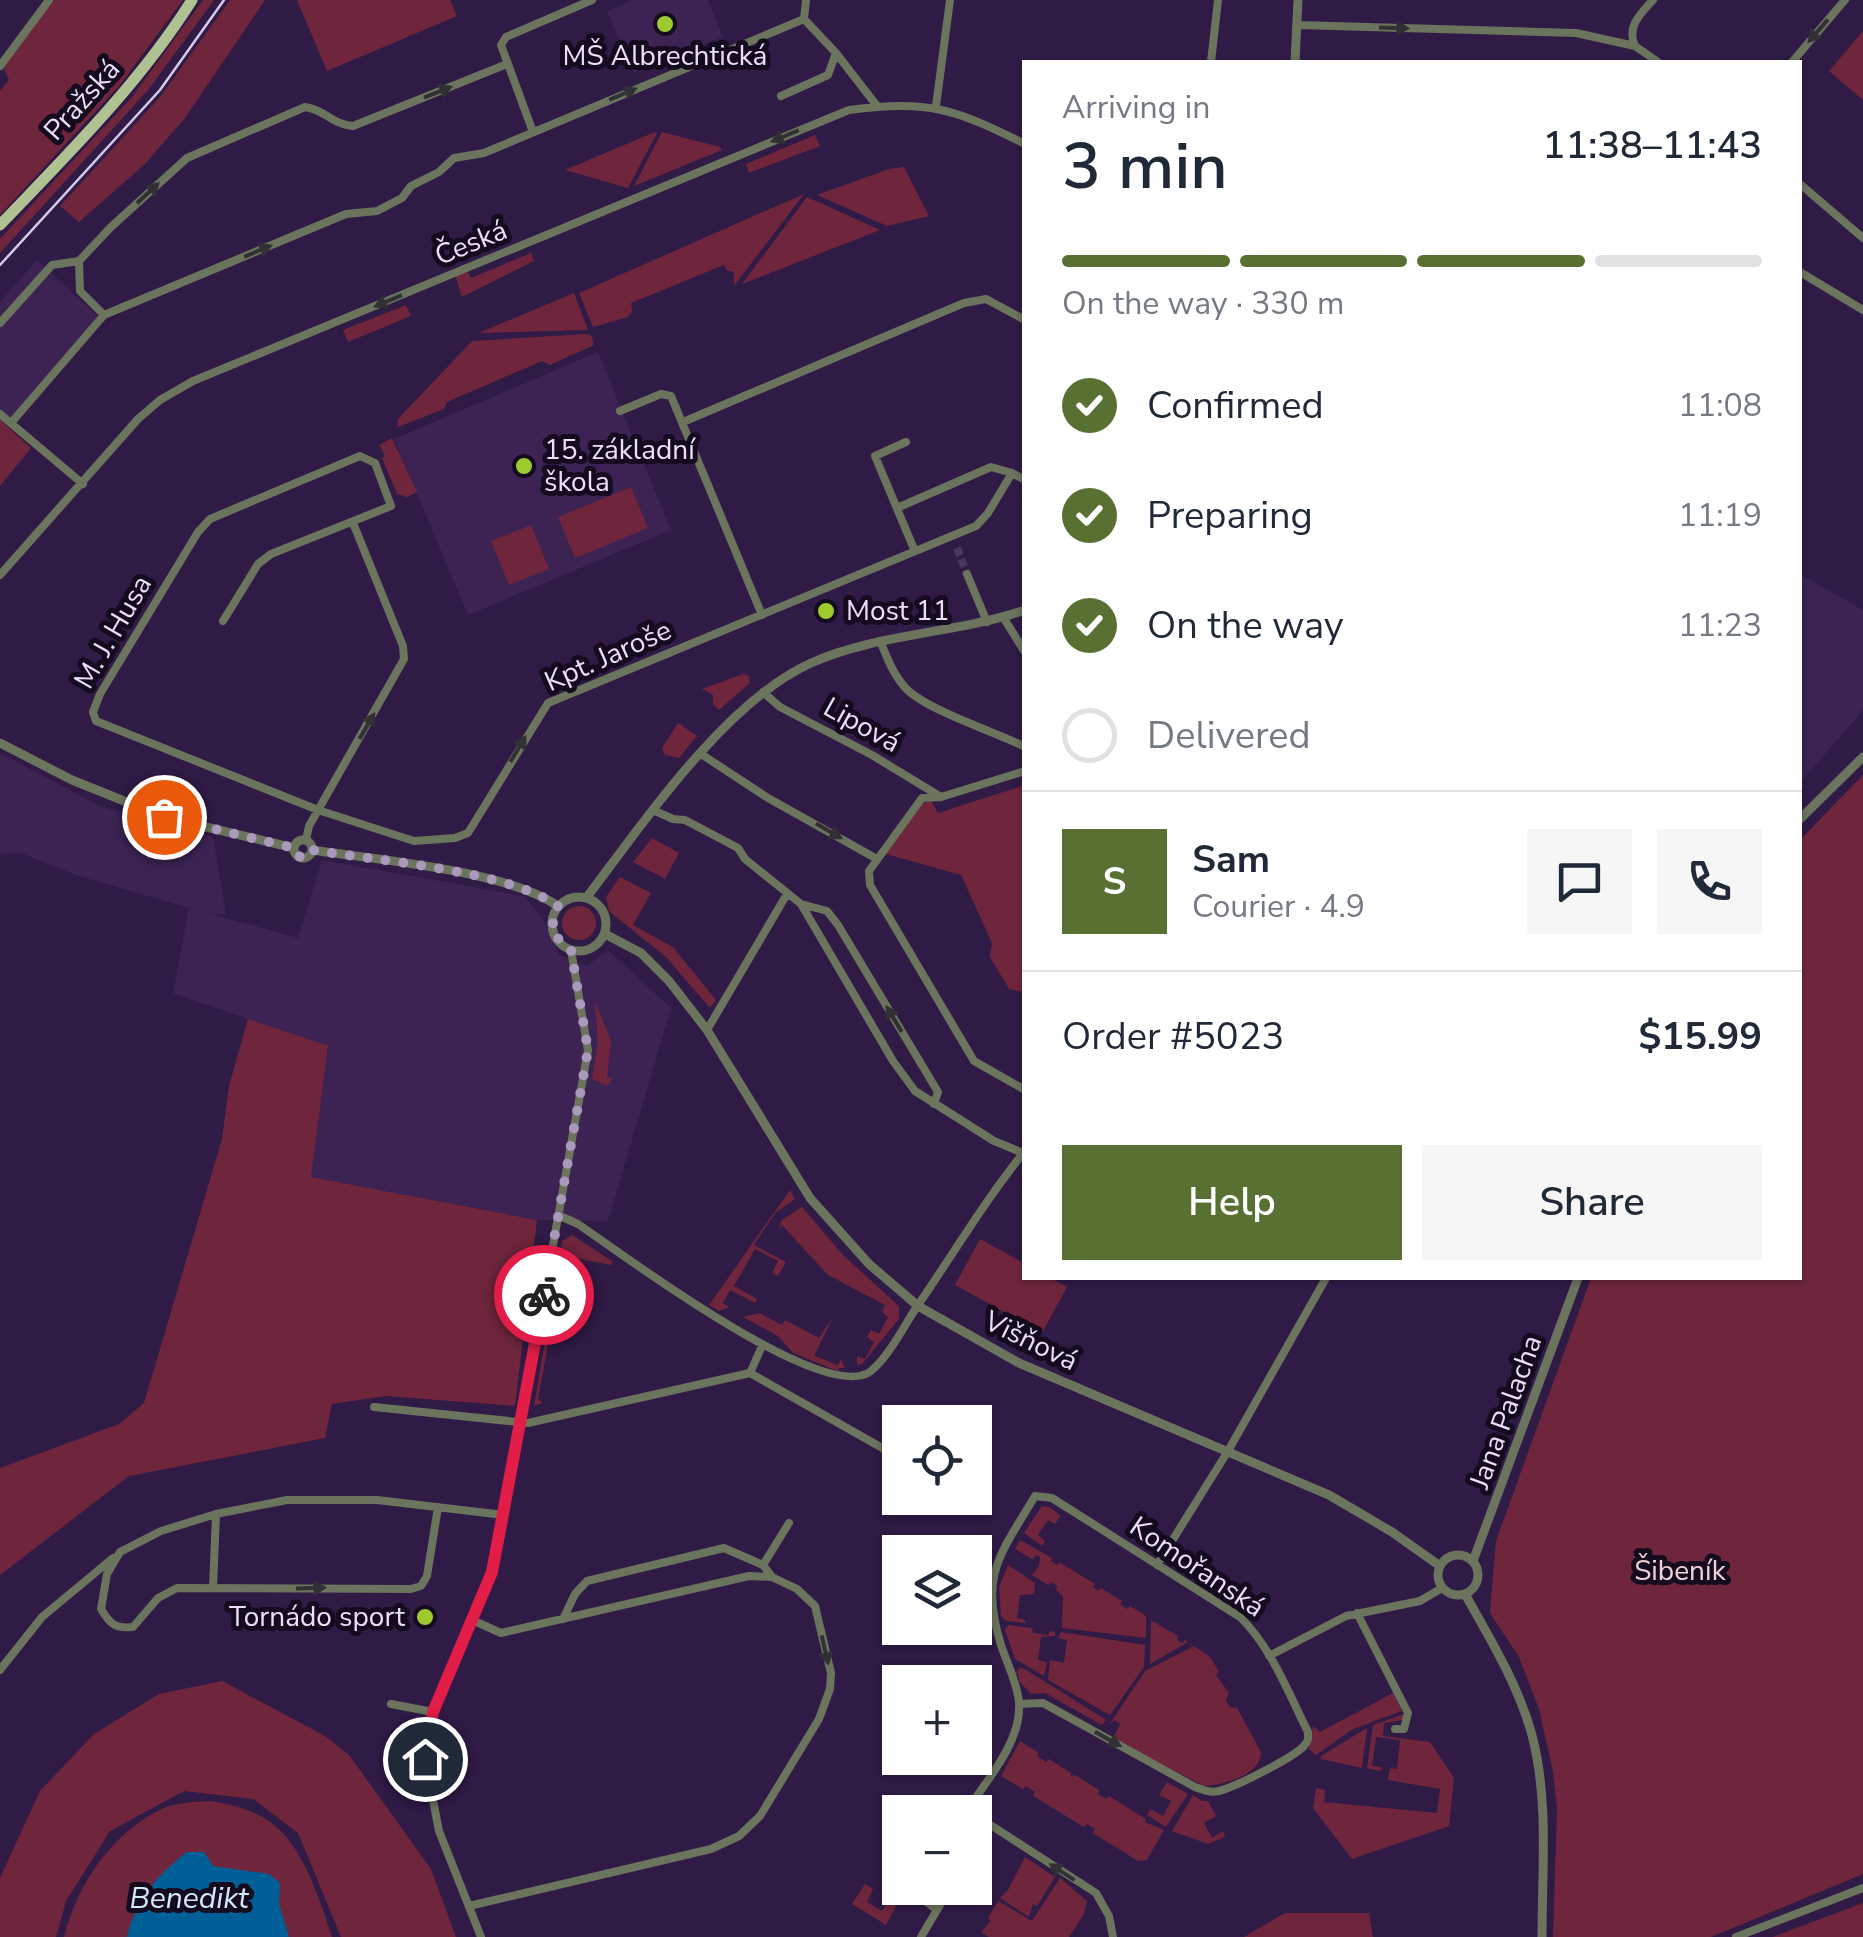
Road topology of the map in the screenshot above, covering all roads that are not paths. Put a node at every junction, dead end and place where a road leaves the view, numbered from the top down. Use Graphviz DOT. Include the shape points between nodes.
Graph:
graph roads {
  1 [pos="49,0"];
  2 [pos="192,0"];
  3 [pos="592,0"];
  4 [pos="806,0"];
  5 [pos="950,0"];
  6 [pos="1218,0"];
  7 [pos="1298,0"];
  8 [pos="1653,0"];
  9 [pos="1845,0"];
  10 [pos="804,19"];
  11 [pos="1297,25"];
  12 [pos="1636,46"];
  13 [pos="836,53"];
  14 [pos="1211,60"];
  15 [pos="1295,60"];
  16 [pos="1655,60"];
  17 [pos="1794,60"];
  18 [pos="507,64"];
  19 [pos="0,66"];
  20 [pos="781,96"];
  21 [pos="877,106"];
  22 [pos="936,106"];
  23 [pos="533,132"];
  24 [pos="1022,143"];
  25 [pos="1802,186"];
  26 [pos="0,225"];
  27 [pos="1863,238"];
  28 [pos="79,261"];
  29 [pos="1802,273"];
  30 [pos="1863,310"];
  31 [pos="104,315"];
  32 [pos="1022,318"];
  33 [pos="0,324"];
  34 [pos="620,411"];
  35 [pos="0,414"];
  36 [pos="684,422"];
  37 [pos="11,423"];
  38 [pos="906,442"];
  39 [pos="1012,473"];
  40 [pos="1022,478"];
  41 [pos="84,484"];
  42 [pos="897,508"];
  43 [pos="353,523"];
  44 [pos="954,536"];
  45 [pos="957,548"];
  46 [pos="914,550"];
  47 [pos="967,574"];
  48 [pos="0,575"];
  49 [pos="1022,611"];
  50 [pos="762,615"];
  51 [pos="1004,617"];
  52 [pos="223,621"];
  53 [pos="987,622"];
  54 [pos="881,643"];
  55 [pos="1022,647"];
  56 [pos="763,692"];
  57 [pos="0,743"];
  58 [pos="1022,746"];
  59 [pos="701,754"];
  60 [pos="1863,757"];
  61 [pos="1022,772"];
  62 [pos="941,797"];
  63 [pos="318,810"];
  64 [pos="655,810"];
  65 [pos="1802,817"];
  66 [pos="306,840"];
  67 [pos="294,848"];
  68 [pos="312,850"];
  69 [pos="876,858"];
  70 [pos="788,894"];
  71 [pos="588,897"];
  72 [pos="801,904"];
  73 [pos="558,906"];
  74 [pos="605,934"];
  75 [pos="571,950"];
  76 [pos="708,1030"];
  77 [pos="1022,1088"];
  78 [pos="934,1104"];
  79 [pos="1022,1151"];
  80 [pos="1022,1155"];
  81 [pos="558,1215"];
  82 [pos="1325,1280"];
  83 [pos="1577,1280"];
  84 [pos="918,1306"];
  85 [pos="762,1346"];
  86 [pos="750,1373"];
  87 [pos="374,1407"];
  88 [pos="521,1422"];
  89 [pos="882,1448"];
  90 [pos="1228,1452"];
  91 [pos="438,1507"];
  92 [pos="216,1514"];
  93 [pos="504,1516"];
  94 [pos="789,1523"];
  95 [pos="120,1552"];
  96 [pos="1473,1561"];
  97 [pos="1157,1564"];
  98 [pos="764,1565"];
  99 [pos="1440,1566"];
  100 [pos="772,1577"];
  101 [pos="213,1588"];
  102 [pos="1442,1588"];
  103 [pos="1465,1594"];
  104 [pos="1358,1614"];
  105 [pos="563,1619"];
  106 [pos="472,1620"];
  107 [pos="1270,1656"];
  108 [pos="0,1670"];
  109 [pos="391,1704"];
  110 [pos="1020,1704"];
  111 [pos="433,1712"];
  112 [pos="1395,1729"];
  113 [pos="980,1795"];
  114 [pos="992,1827"];
  115 [pos="1863,1888"];
  116 [pos="931,1905"];
  117 [pos="939,1905"];
  118 [pos="469,1906"];
  119 [pos="936,1909"];
  120 [pos="481,1937"];
  121 [pos="921,1937"];
  122 [pos="1112,1937"];
  123 [pos="1542,1937"];
  124 [pos="1736,1937"];
  1 -- 19 [label="street"];
  2 -- 26 [label="main road, Pražská" via="149,62"];
  3 -- 18 [label="street" via="506,37 500,45"];
  4 -- 10 [label="street"];
  5 -- 22 [label="street"];
  6 -- 14 [label="street"];
  7 -- 11 [label="street"];
  8 -- 12 [label="street" via="1632,29"];
  9 -- 17 [label="street, one-way"];
  10 -- 13 [label="street"];
  23 -- 10 [label="street, one-way"];
  11 -- 12 [label="street, one-way" via="1576,33"];
  11 -- 15 [label="street"];
  12 -- 16 [label="street"];
  13 -- 20 [label="street" via="828,75"];
  13 -- 21 [label="street"];
  18 -- 23 [label="street"];
  28 -- 18 [label="street, one-way" via="164,178 206,149 305,108 353,126"];
  21 -- 22 [label="street, Česká"];
  21 -- 41 [label="street, Česká, one-way" via="849,110 193,381 156,403"];
  22 -- 24 [label="street, Česká"];
  31 -- 23 [label="street, one-way" via="346,214 377,211 454,158"];
  25 -- 27 [label="street"];
  28 -- 31 [label="street" via="80,291"];
  28 -- 33 [label="street" via="52,266"];
  29 -- 30 [label="street"];
  31 -- 37 [label="street"];
  32 -- 36 [label="street" via="986,299 964,303"];
  34 -- 36 [label="street" via="662,394 671,396"];
  35 -- 37 [label="street"];
  36 -- 50 [label="street"];
  37 -- 41 [label="street"];
  38 -- 42 [label="street" via="875,456"];
  39 -- 40 [label="street"];
  39 -- 42 [label="street" via="991,467"];
  39 -- 44 [label="street, Kpt. Jaroše" via="988,513"];
  41 -- 48 [label="street, Česká"];
  42 -- 46 [label="street"];
  43 -- 52 [label="street" via="271,554"];
  63 -- 43 [label="street, one-way" via="404,659"];
  43 -- 63 [label="street, M. J. Husa" via="392,506 376,463 360,456 210,519 93,712 96,721"];
  44 -- 45 [label="street"];
  44 -- 46 [label="street, Kpt. Jaroše"];
  46 -- 50 [label="street, Kpt. Jaroše"];
  47 -- 53 [label="street"];
  49 -- 51 [label="street, Lipová"];
  63 -- 50 [label="street, Kpt. Jaroše, one-way" via="414,841 468,833 548,703"];
  51 -- 53 [label="street, Lipová"];
  51 -- 55 [label="street"];
  53 -- 54 [label="street, Lipová"];
  54 -- 56 [label="street, Lipová" via="811,663"];
  54 -- 58 [label="street, Lipová" via="904,688"];
  56 -- 59 [label="street, Lipová"];
  56 -- 62 [label="street, Lipová"];
  57 -- 67 [label="street" via="147,811"];
  59 -- 64 [label="street, Lipová"];
  59 -- 69 [label="street, one-way"];
  60 -- 65 [label="street"];
  61 -- 62 [label="street"];
  62 -- 69 [label="street" via="922,798"];
  63 -- 66 [label="street"];
  64 -- 70 [label="street" via="738,848"];
  64 -- 71 [label="street, Lipová"];
  66 -- 67 [label="street"];
  66 -- 68 [label="street"];
  67 -- 68 [label="street" via="303,858"];
  68 -- 73 [label="street" via="479,877"];
  69 -- 77 [label="street" via="870,885 974,1061"];
  70 -- 72 [label="street"];
  70 -- 76 [label="street"];
  71 -- 73 [label="street" via="570,897"];
  71 -- 74 [label="street" via="602,908"];
  72 -- 78 [label="street" via="893,1062 915,1092"];
  78 -- 72 [label="street, one-way" via="938,1092 838,925 827,911"];
  73 -- 75 [label="street" via="553,934"];
  74 -- 75 [label="street" via="587,950"];
  74 -- 76 [label="street, Višňová" via="642,953"];
  75 -- 81 [label="street" via="588,1050"];
  76 -- 84 [label="street, Višňová" via="810,1198"];
  78 -- 79 [label="street"];
  80 -- 84 [label="street"];
  81 -- 85 [label="street"];
  81 -- 88 [label="street"];
  82 -- 90 [label="street"];
  83 -- 96 [label="street, Jana Palacha"];
  84 -- 85 [label="street" via="870,1371 854,1378"];
  84 -- 90 [label="street, Višňová" via="1018,1363"];
  85 -- 86 [label="street"];
  86 -- 88 [label="street"];
  86 -- 89 [label="street"];
  87 -- 88 [label="street"];
  88 -- 93 [label="street"];
  90 -- 97 [label="street"];
  90 -- 99 [label="street, Višňová" via="1362,1512"];
  91 -- 92 [label="street" via="288,1500"];
  91 -- 93 [label="street"];
  101 -- 91 [label="street, one-way" via="421,1586"];
  92 -- 95 [label="street"];
  92 -- 101 [label="street"];
  93 -- 106 [label="street"];
  94 -- 98 [label="street"];
  95 -- 101 [label="street" via="107,1574 101,1610 110,1624 133,1628 158,1598 177,1588"];
  95 -- 108 [label="street" via="42,1617"];
  96 -- 99 [label="street" via="1455,1554"];
  96 -- 103 [label="street, Jana Palacha" via="1478,1580"];
  97 -- 107 [label="street, Komořanská" via="1240,1617"];
  97 -- 110 [label="street, Komořanská" via="1052,1498 1036,1496 998,1560 990,1587 991,1612"];
  98 -- 100 [label="street"];
  98 -- 105 [label="street" via="724,1548 588,1581"];
  99 -- 102 [label="street"];
  100 -- 105 [label="street" via="750,1576"];
  100 -- 118 [label="street, one-way" via="816,1606 831,1673 829,1696 760,1816 711,1849"];
  102 -- 103 [label="street"];
  102 -- 104 [label="street" via="1420,1601"];
  103 -- 123 [label="street" via="1500,1654 1532,1735 1543,1815"];
  104 -- 107 [label="street" via="1324,1624"];
  104 -- 112 [label="street" via="1408,1713 1404,1728"];
  105 -- 106 [label="street" via="501,1633"];
  106 -- 111 [label="street"];
  110 -- 107 [label="street, Komořanská, one-way" via="1043,1703 1195,1787 1220,1791 1308,1742"];
  109 -- 111 [label="street"];
  110 -- 113 [label="street" via="1014,1732"];
  111 -- 118 [label="street" via="428,1787"];
  122 -- 114 [label="street, one-way" via="1096,1894"];
  115 -- 124 [label="street"];
  116 -- 119 [label="street"];
  117 -- 119 [label="street"];
  118 -- 120 [label="street"];
  119 -- 121 [label="street"];
}
